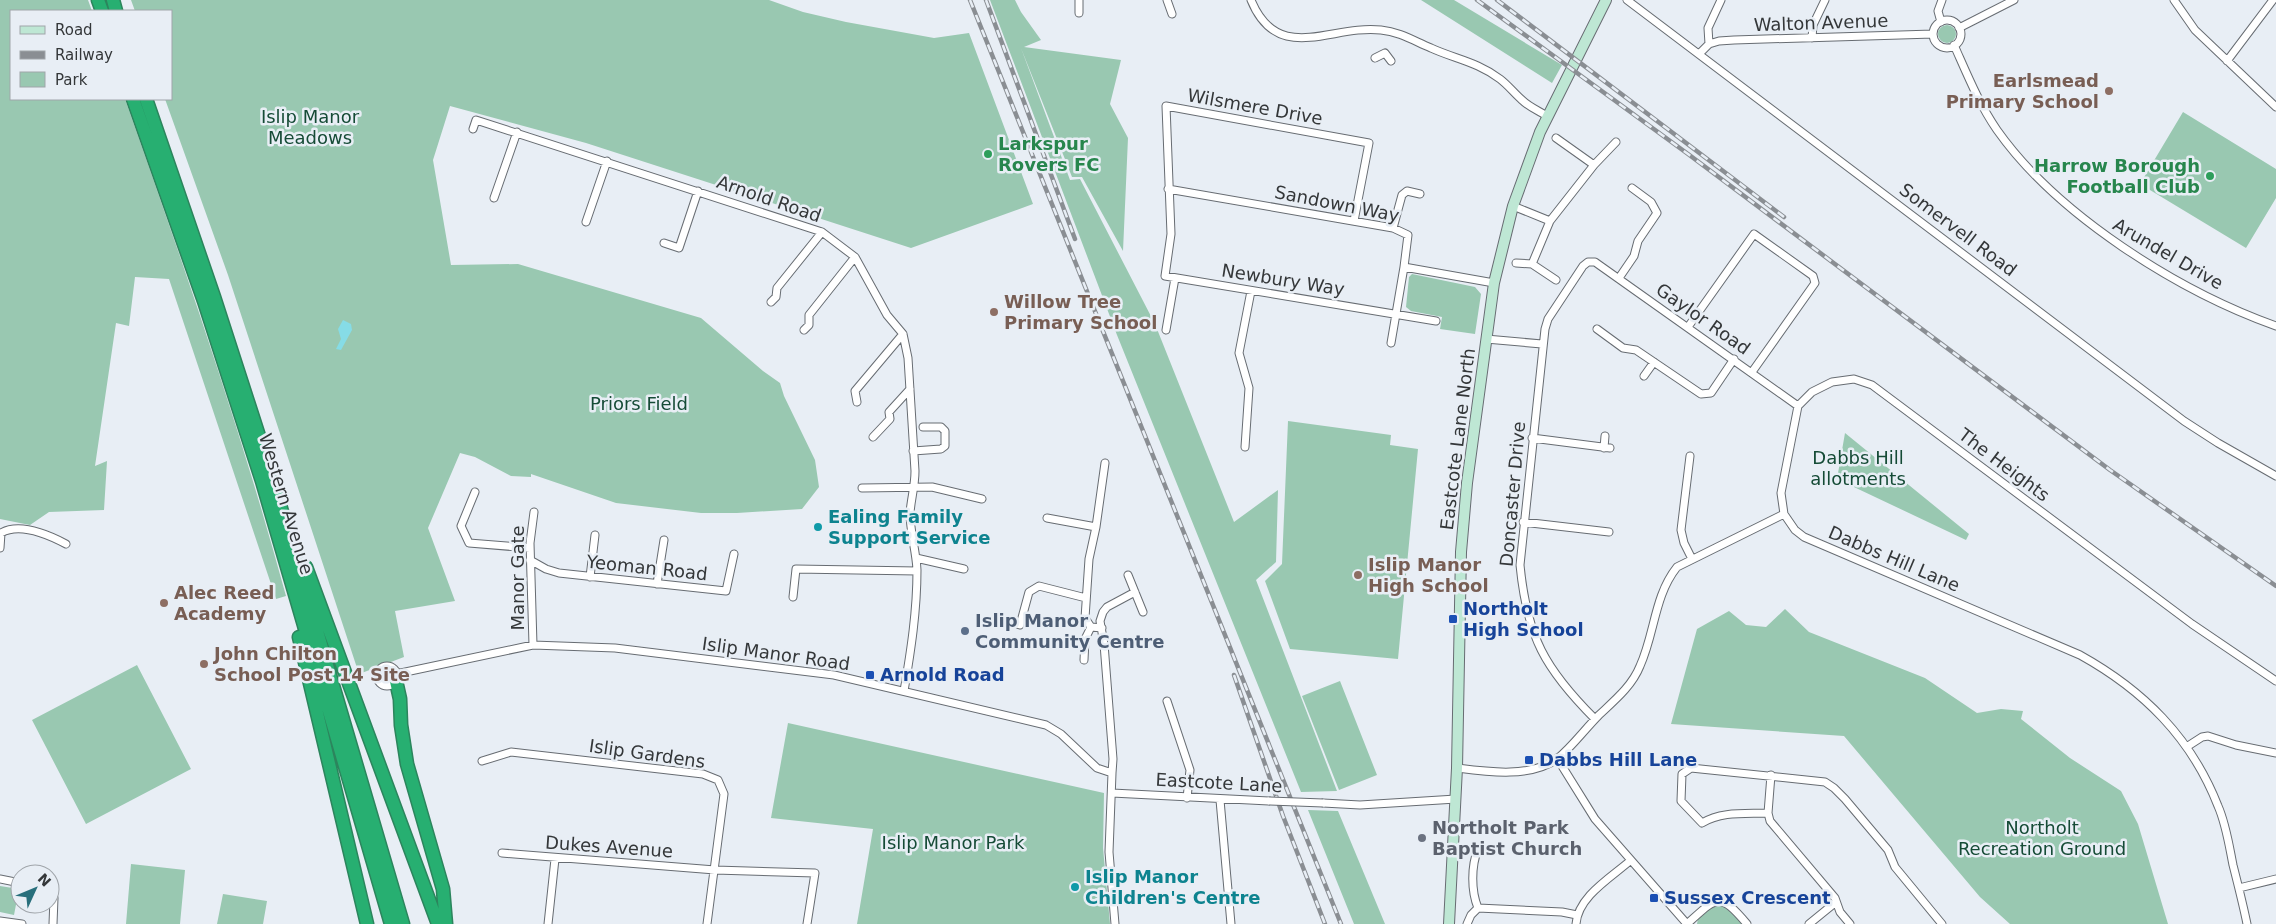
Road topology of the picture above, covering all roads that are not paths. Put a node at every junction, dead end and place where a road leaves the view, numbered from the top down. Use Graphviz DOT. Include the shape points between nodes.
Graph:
graph roads {
  1 [pos="1079,0"];
  2 [pos="1167,0"];
  3 [pos="1252,0"];
  4 [pos="1606,0"];
  5 [pos="1627,0"];
  6 [pos="1721,0"];
  7 [pos="1824,0"];
  8 [pos="1942,0"];
  9 [pos="2014,0"];
  10 [pos="2174,0"];
  11 [pos="2273,0"];
  12 [pos="1079,13"];
  13 [pos="1172,14"];
  14 [pos="1941,22"];
  15 [pos="1959,28"];
  16 [pos="1933,34"];
  17 [pos="1812,38"];
  18 [pos="1709,44"];
  19 [pos="1954,46"];
  20 [pos="1699,54"];
  21 [pos="1374,58"];
  22 [pos="1391,61"];
  23 [pos="2227,61"];
  24 [pos="133,100"];
  25 [pos="146,100"];
  26 [pos="2276,107"];
  27 [pos="1547,116"];
  28 [pos="473,129"];
  29 [pos="517,132"];
  30 [pos="1556,138"];
  31 [pos="1616,142"];
  32 [pos="607,161"];
  33 [pos="1594,165"];
  34 [pos="1632,188"];
  35 [pos="1168,189"];
  36 [pos="698,191"];
  37 [pos="1420,194"];
  38 [pos="494,198"];
  39 [pos="1513,206"];
  40 [pos="1550,221"];
  41 [pos="586,222"];
  42 [pos="1354,222"];
  43 [pos="1393,228"];
  44 [pos="822,232"];
  45 [pos="664,243"];
  46 [pos="855,258"];
  47 [pos="1588,262"];
  48 [pos="1516,263"];
  49 [pos="1532,264"];
  50 [pos="1404,267"];
  51 [pos="1165,276"];
  52 [pos="1175,278"];
  53 [pos="1618,278"];
  54 [pos="1556,280"];
  55 [pos="1494,283"];
  56 [pos="1251,291"];
  57 [pos="771,302"];
  58 [pos="1396,313"];
  59 [pos="1436,321"];
  60 [pos="2276,326"];
  61 [pos="1688,327"];
  62 [pos="1597,329"];
  63 [pos="804,330"];
  64 [pos="1166,330"];
  65 [pos="903,334"];
  66 [pos="1486,340"];
  67 [pos="1391,343"];
  68 [pos="1542,344"];
  69 [pos="1734,359"];
  70 [pos="1654,362"];
  71 [pos="1752,372"];
  72 [pos="1644,376"];
  73 [pos="910,388"];
  74 [pos="856,402"];
  75 [pos="1798,406"];
  76 [pos="923,427"];
  77 [pos="1605,436"];
  78 [pos="873,437"];
  79 [pos="1532,438"];
  80 [pos="1245,447"];
  81 [pos="913,451"];
  82 [pos="1690,456"];
  83 [pos="1105,463"];
  84 [pos="268,464"];
  85 [pos="2276,476"];
  86 [pos="262,481"];
  87 [pos="862,488"];
  88 [pos="916,488"];
  89 [pos="475,492"];
  90 [pos="982,499"];
  91 [pos="534,512"];
  92 [pos="1784,514"];
  93 [pos="1047,518"];
  94 [pos="1523,522"];
  95 [pos="1096,527"];
  96 [pos="1609,532"];
  97 [pos="1,533"];
  98 [pos="594,535"];
  99 [pos="664,540"];
  100 [pos="66,544"];
  101 [pos="0,548"];
  102 [pos="530,548"];
  103 [pos="734,554"];
  104 [pos="916,558"];
  105 [pos="1692,559"];
  106 [pos="530,560"];
  107 [pos="964,569"];
  108 [pos="917,571"];
  109 [pos="1128,574"];
  110 [pos="590,577"];
  111 [pos="657,584"];
  112 [pos="1135,592"];
  113 [pos="793,597"];
  114 [pos="1086,598"];
  115 [pos="1143,612"];
  116 [pos="997,618"];
  117 [pos="1091,627"];
  118 [pos="1102,628"];
  119 [pos="533,645"];
  120 [pos="1084,660"];
  121 [pos="396,677"];
  122 [pos="2276,682"];
  123 [pos="904,691"];
  124 [pos="1167,701"];
  125 [pos="1595,719"];
  126 [pos="2188,746"];
  127 [pos="2276,753"];
  128 [pos="1557,758"];
  129 [pos="482,762"];
  130 [pos="1457,768"];
  131 [pos="1112,773"];
  132 [pos="1771,775"];
  133 [pos="1112,793"];
  134 [pos="1187,798"];
  135 [pos="1456,799"];
  136 [pos="1220,800"];
  137 [pos="1768,813"];
  138 [pos="1478,849"];
  139 [pos="502,853"];
  140 [pos="555,859"];
  141 [pos="1631,860"];
  142 [pos="715,870"];
  143 [pos="2276,879"];
  144 [pos="2239,888"];
  145 [pos="1836,904"];
  146 [pos="1478,908"];
  147 [pos="1577,915"];
  148 [pos="0,921"];
  149 [pos="22,924"];
  150 [pos="367,924"];
  151 [pos="391,924"];
  152 [pos="403,924"];
  153 [pos="438,924"];
  154 [pos="446,924"];
  155 [pos="548,924"];
  156 [pos="707,924"];
  157 [pos="807,924"];
  158 [pos="1115,924"];
  159 [pos="1231,924"];
  160 [pos="1449,924"];
  161 [pos="1467,924"];
  162 [pos="1576,924"];
  163 [pos="1687,924"];
  164 [pos="1747,924"];
  165 [pos="1809,924"];
  166 [pos="1850,924"];
  167 [pos="1942,924"];
  168 [pos="2247,924"];
  1 -- 12 [label="street"];
  2 -- 13 [label="street"];
  3 -- 27 [label="street" via="1260,17 1281,35 1301,38 1380,29 1405,35 1429,48 1476,65 1500,79 1524,102"];
  4 -- 27 [label="street, Eastcote Lane North"];
  5 -- 20 [label="street, Somervell Road"];
  6 -- 18 [label="street" via="1708,28"];
  7 -- 17 [label="street" via="1813,25"];
  8 -- 14 [label="street" via="1938,11"];
  9 -- 15 [label="street"];
  10 -- 23 [label="street" via="2195,30"];
  11 -- 23 [label="street"];
  14 -- 15 [label="street" via="1950,21"];
  14 -- 16 [label="street"];
  15 -- 19 [label="street" via="1960,39"];
  16 -- 17 [label="street, Walton Avenue"];
  16 -- 19 [label="street" via="1940,46"];
  17 -- 18 [label="street, Walton Avenue"];
  18 -- 20 [label="street"];
  19 -- 60 [label="street, Arundel Drive" via="1998,131 2067,204 2117,244 2163,272"];
  20 -- 85 [label="street, Somervell Road" via="2184,421"];
  21 -- 22 [label="street" via="1385,53"];
  23 -- 26 [label="street"];
  24 -- 86 [label="highway, Western Avenue" via="204,301"];
  25 -- 84 [label="highway, Western Avenue"];
  27 -- 39 [label="street, Eastcote Lane North"];
  28 -- 29 [label="street, Arnold Road" via="476,120"];
  29 -- 32 [label="street, Arnold Road"];
  29 -- 38 [label="street"];
  30 -- 33 [label="street"];
  31 -- 33 [label="street"];
  32 -- 36 [label="street, Arnold Road"];
  32 -- 41 [label="street"];
  33 -- 40 [label="street"];
  34 -- 53 [label="street" via="1651,202 1658,212"];
  35 -- 42 [label="street, Sandown Way"];
  35 -- 42 [label="street, Wilsmere Drive" via="1166,106 1369,143"];
  35 -- 51 [label="street, Wilsmere Drive" via="1171,234"];
  36 -- 44 [label="street, Arnold Road"];
  36 -- 45 [label="street" via="679,248"];
  37 -- 43 [label="street" via="1407,191 1402,195"];
  39 -- 40 [label="street"];
  39 -- 55 [label="street, Eastcote Lane North"];
  40 -- 49 [label="street"];
  42 -- 43 [label="street, Sandown Way"];
  43 -- 50 [label="street, Sandown Way" via="1408,235"];
  44 -- 46 [label="street, Arnold Road"];
  44 -- 57 [label="street" via="777,288 776,297"];
  46 -- 63 [label="street" via="809,315 810,325"];
  46 -- 65 [label="street, Arnold Road" via="887,315"];
  47 -- 53 [label="street, Gaylor Road" via="1595,262"];
  47 -- 68 [label="street, Doncaster Drive" via="1548,319"];
  48 -- 49 [label="street"];
  49 -- 54 [label="street"];
  50 -- 55 [label="street"];
  50 -- 58 [label="street"];
  51 -- 52 [label="street, Newbury Way"];
  52 -- 56 [label="street, Newbury Way"];
  52 -- 64 [label="street"];
  53 -- 61 [label="street, Gaylor Road"];
  55 -- 66 [label="street, Eastcote Lane North"];
  56 -- 58 [label="street, Newbury Way"];
  56 -- 80 [label="street" via="1239,353 1249,388"];
  58 -- 59 [label="street, Newbury Way"];
  58 -- 67 [label="street"];
  61 -- 69 [label="street, Gaylor Road"];
  61 -- 71 [label="street" via="1754,234 1813,276 1815,283"];
  62 -- 70 [label="street" via="1623,348 1636,350"];
  65 -- 73 [label="street, Arnold Road"];
  65 -- 74 [label="street" via="855,391"];
  66 -- 68 [label="street"];
  66 -- 130 [label="street, Eastcote Lane North" via="1461,552"];
  68 -- 79 [label="street, Doncaster Drive"];
  69 -- 70 [label="street" via="1711,394 1701,394"];
  69 -- 71 [label="street, Gaylor Road"];
  70 -- 72 [label="street"];
  71 -- 75 [label="street, Gaylor Road"];
  73 -- 78 [label="street" via="889,412 890,419"];
  73 -- 81 [label="street, Arnold Road"];
  75 -- 92 [label="street" via="1781,493"];
  75 -- 122 [label="street, The Heights" via="1812,392 1832,382 1854,379 1872,385 2192,624"];
  76 -- 81 [label="street" via="941,427 945,431 945,446"];
  77 -- 79 [label="street" via="1607,448"];
  79 -- 94 [label="street, Doncaster Drive"];
  81 -- 88 [label="street, Arnold Road"];
  82 -- 105 [label="street" via="1681,530"];
  83 -- 95 [label="street"];
  84 -- 152 [label="highway, Western Avenue"];
  84 -- 153 [label="highway"];
  86 -- 150 [label="highway"];
  86 -- 151 [label="highway, Western Avenue"];
  87 -- 88 [label="street"];
  88 -- 90 [label="street" via="932,487"];
  88 -- 104 [label="street, Arnold Road" via="910,511"];
  89 -- 102 [label="street" via="461,526 469,543"];
  91 -- 102 [label="street, Manor Gate"];
  92 -- 105 [label="street"];
  92 -- 126 [label="street, Dabbs Hill Lane" via="1804,537 2080,655 2105,669 2139,695"];
  93 -- 95 [label="street"];
  94 -- 96 [label="street"];
  94 -- 125 [label="street, Doncaster Drive" via="1520,566 1527,615 1534,635 1556,676"];
  95 -- 114 [label="street"];
  97 -- 100 [label="street" via="18,528"];
  97 -- 101 [label="street"];
  98 -- 110 [label="street"];
  99 -- 111 [label="street"];
  102 -- 106 [label="street, Manor Gate"];
  103 -- 111 [label="street, Yeoman Road" via="726,591"];
  104 -- 107 [label="street"];
  104 -- 108 [label="street, Arnold Road"];
  105 -- 125 [label="street" via="1666,580 1648,645 1633,680"];
  106 -- 110 [label="street, Yeoman Road" via="559,573"];
  106 -- 119 [label="street, Manor Gate"];
  108 -- 113 [label="street" via="796,568"];
  108 -- 123 [label="street, Arnold Road" via="916,621"];
  109 -- 112 [label="street"];
  110 -- 111 [label="street, Yeoman Road"];
  112 -- 115 [label="street"];
  112 -- 118 [label="street" via="1107,607 1101,617"];
  114 -- 116 [label="street" via="1039,586 1029,592 1020,625"];
  114 -- 117 [label="street" via="1085,618"];
  117 -- 118 [label="street"];
  117 -- 120 [label="street" via="1085,638"];
  118 -- 131 [label="street"];
  119 -- 121 [label="street, Islip Manor Road"];
  119 -- 123 [label="street, Islip Manor Road" via="615,648 834,675"];
  121 -- 154 [label="highway" via="407,764 443,889"];
  123 -- 131 [label="street, Islip Manor Road" via="1046,725 1061,734 1098,768"];
  124 -- 134 [label="street" via="1190,770"];
  125 -- 128 [label="street"];
  126 -- 127 [label="street" via="2208,736"];
  126 -- 144 [label="street, Dabbs Hill Lane" via="2219,807"];
  128 -- 130 [label="street" via="1528,770"];
  128 -- 141 [label="street" via="1596,819"];
  129 -- 142 [label="street, Islip Gardens" via="512,752 703,774 718,780 724,794"];
  130 -- 135 [label="street, Eastcote Lane North"];
  131 -- 133 [label="street"];
  132 -- 137 [label="street"];
  132 -- 137 [label="street" via="1691,768 1682,774 1682,801 1702,823 1713,816 1726,814"];
  132 -- 167 [label="street" via="1825,782 1845,799 1888,850 1895,867"];
  133 -- 134 [label="street, Eastcote Lane"];
  133 -- 158 [label="street" via="1109,852"];
  134 -- 136 [label="street, Eastcote Lane"];
  135 -- 136 [label="street, Eastcote Lane, bridge" via="1360,805"];
  135 -- 160 [label="street, Eastcote Lane North"];
  136 -- 159 [label="street"];
  137 -- 145 [label="street" via="1770,821 1835,898"];
  138 -- 146 [label="street" via="1474,858 1474,897"];
  139 -- 140 [label="street, Dukes Avenue"];
  140 -- 142 [label="street, Dukes Avenue"];
  140 -- 155 [label="street"];
  141 -- 147 [label="street" via="1586,900"];
  141 -- 163 [label="street"];
  142 -- 156 [label="street, Islip Gardens"];
  142 -- 157 [label="street, Dukes Avenue" via="815,873"];
  143 -- 144 [label="street"];
  144 -- 168 [label="street, Dabbs Hill Lane"];
  145 -- 165 [label="street"];
  145 -- 166 [label="street"];
  146 -- 147 [label="street"];
  146 -- 161 [label="street"];
  147 -- 162 [label="street"];
  148 -- 149 [label="street"];
  163 -- 164 [label="street" via="1715,901 1730,904"];
}
